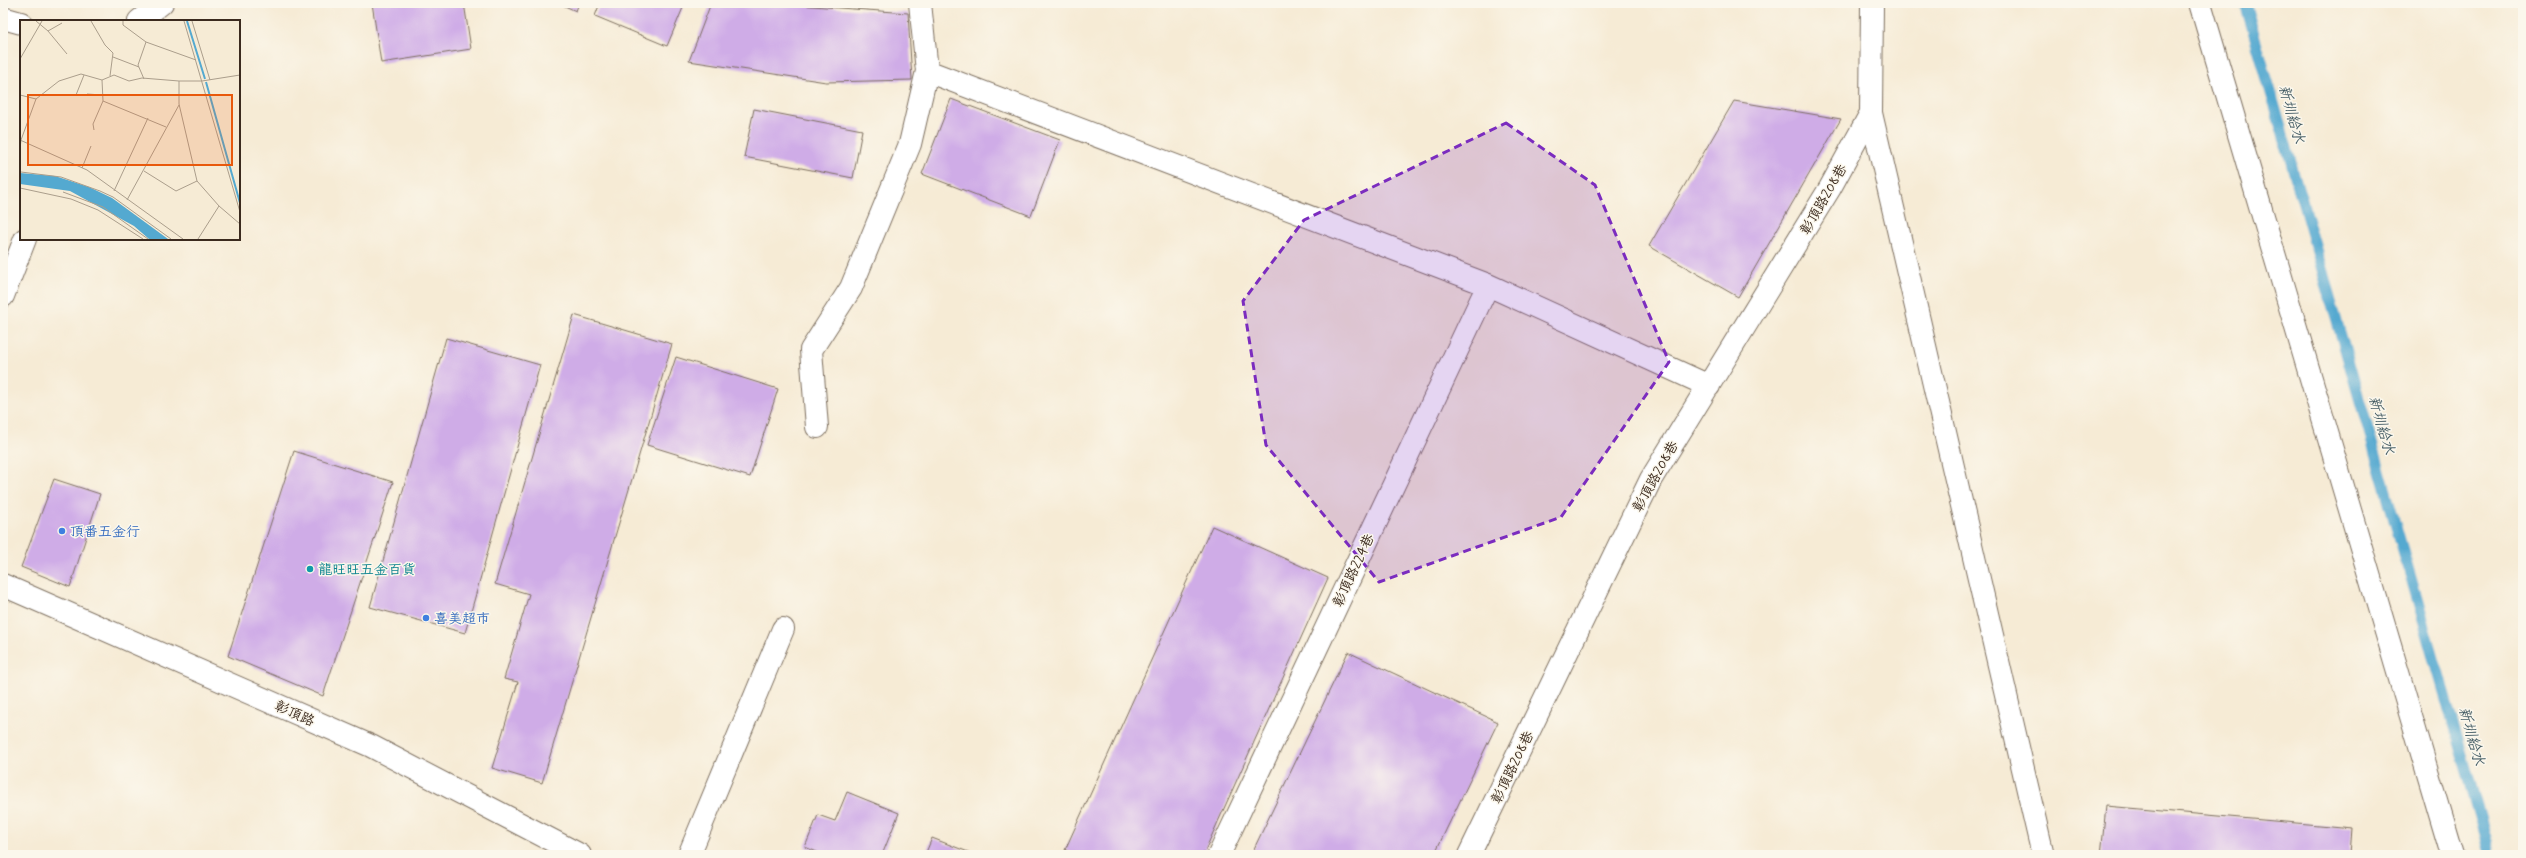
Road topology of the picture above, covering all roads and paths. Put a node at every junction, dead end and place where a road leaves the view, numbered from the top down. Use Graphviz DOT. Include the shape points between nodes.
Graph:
graph roads {
  1 [pos="162,3"];
  2 [pos="920,3"];
  3 [pos="1872,3"];
  4 [pos="2200,3"];
  5 [pos="3,18"];
  6 [pos="140,20"];
  7 [pos="20,23"];
  8 [pos="927,71"];
  9 [pos="1871,113"];
  10 [pos="25,240"];
  11 [pos="1488,284"];
  12 [pos="3,296"];
  13 [pos="1709,386"];
  14 [pos="817,427"];
  15 [pos="3,585"];
  16 [pos="783,629"];
  17 [pos="580,855"];
  18 [pos="689,855"];
  19 [pos="1219,855"];
  20 [pos="1469,855"];
  21 [pos="2043,855"];
  22 [pos="2452,855"];
  1 -- 6 [label="street"];
  2 -- 8 [label="street"];
  3 -- 9 [label="street"];
  4 -- 22 [label="street"];
  5 -- 7 [label="street"];
  8 -- 11 [label="street"];
  8 -- 14 [label="street" via="910,144 851,288 811,350"];
  9 -- 13 [label="street, 彰頂路208巷" via="1830,188"];
  9 -- 21 [label="street"];
  10 -- 12 [label="street"];
  11 -- 13 [label="street"];
  11 -- 19 [label="street, 彰頂路224巷"];
  13 -- 20 [label="street, 彰頂路208巷" via="1651,479"];
  15 -- 17 [label="street, 彰頂路" via="370,746"];
  16 -- 18 [label="street"];
}
